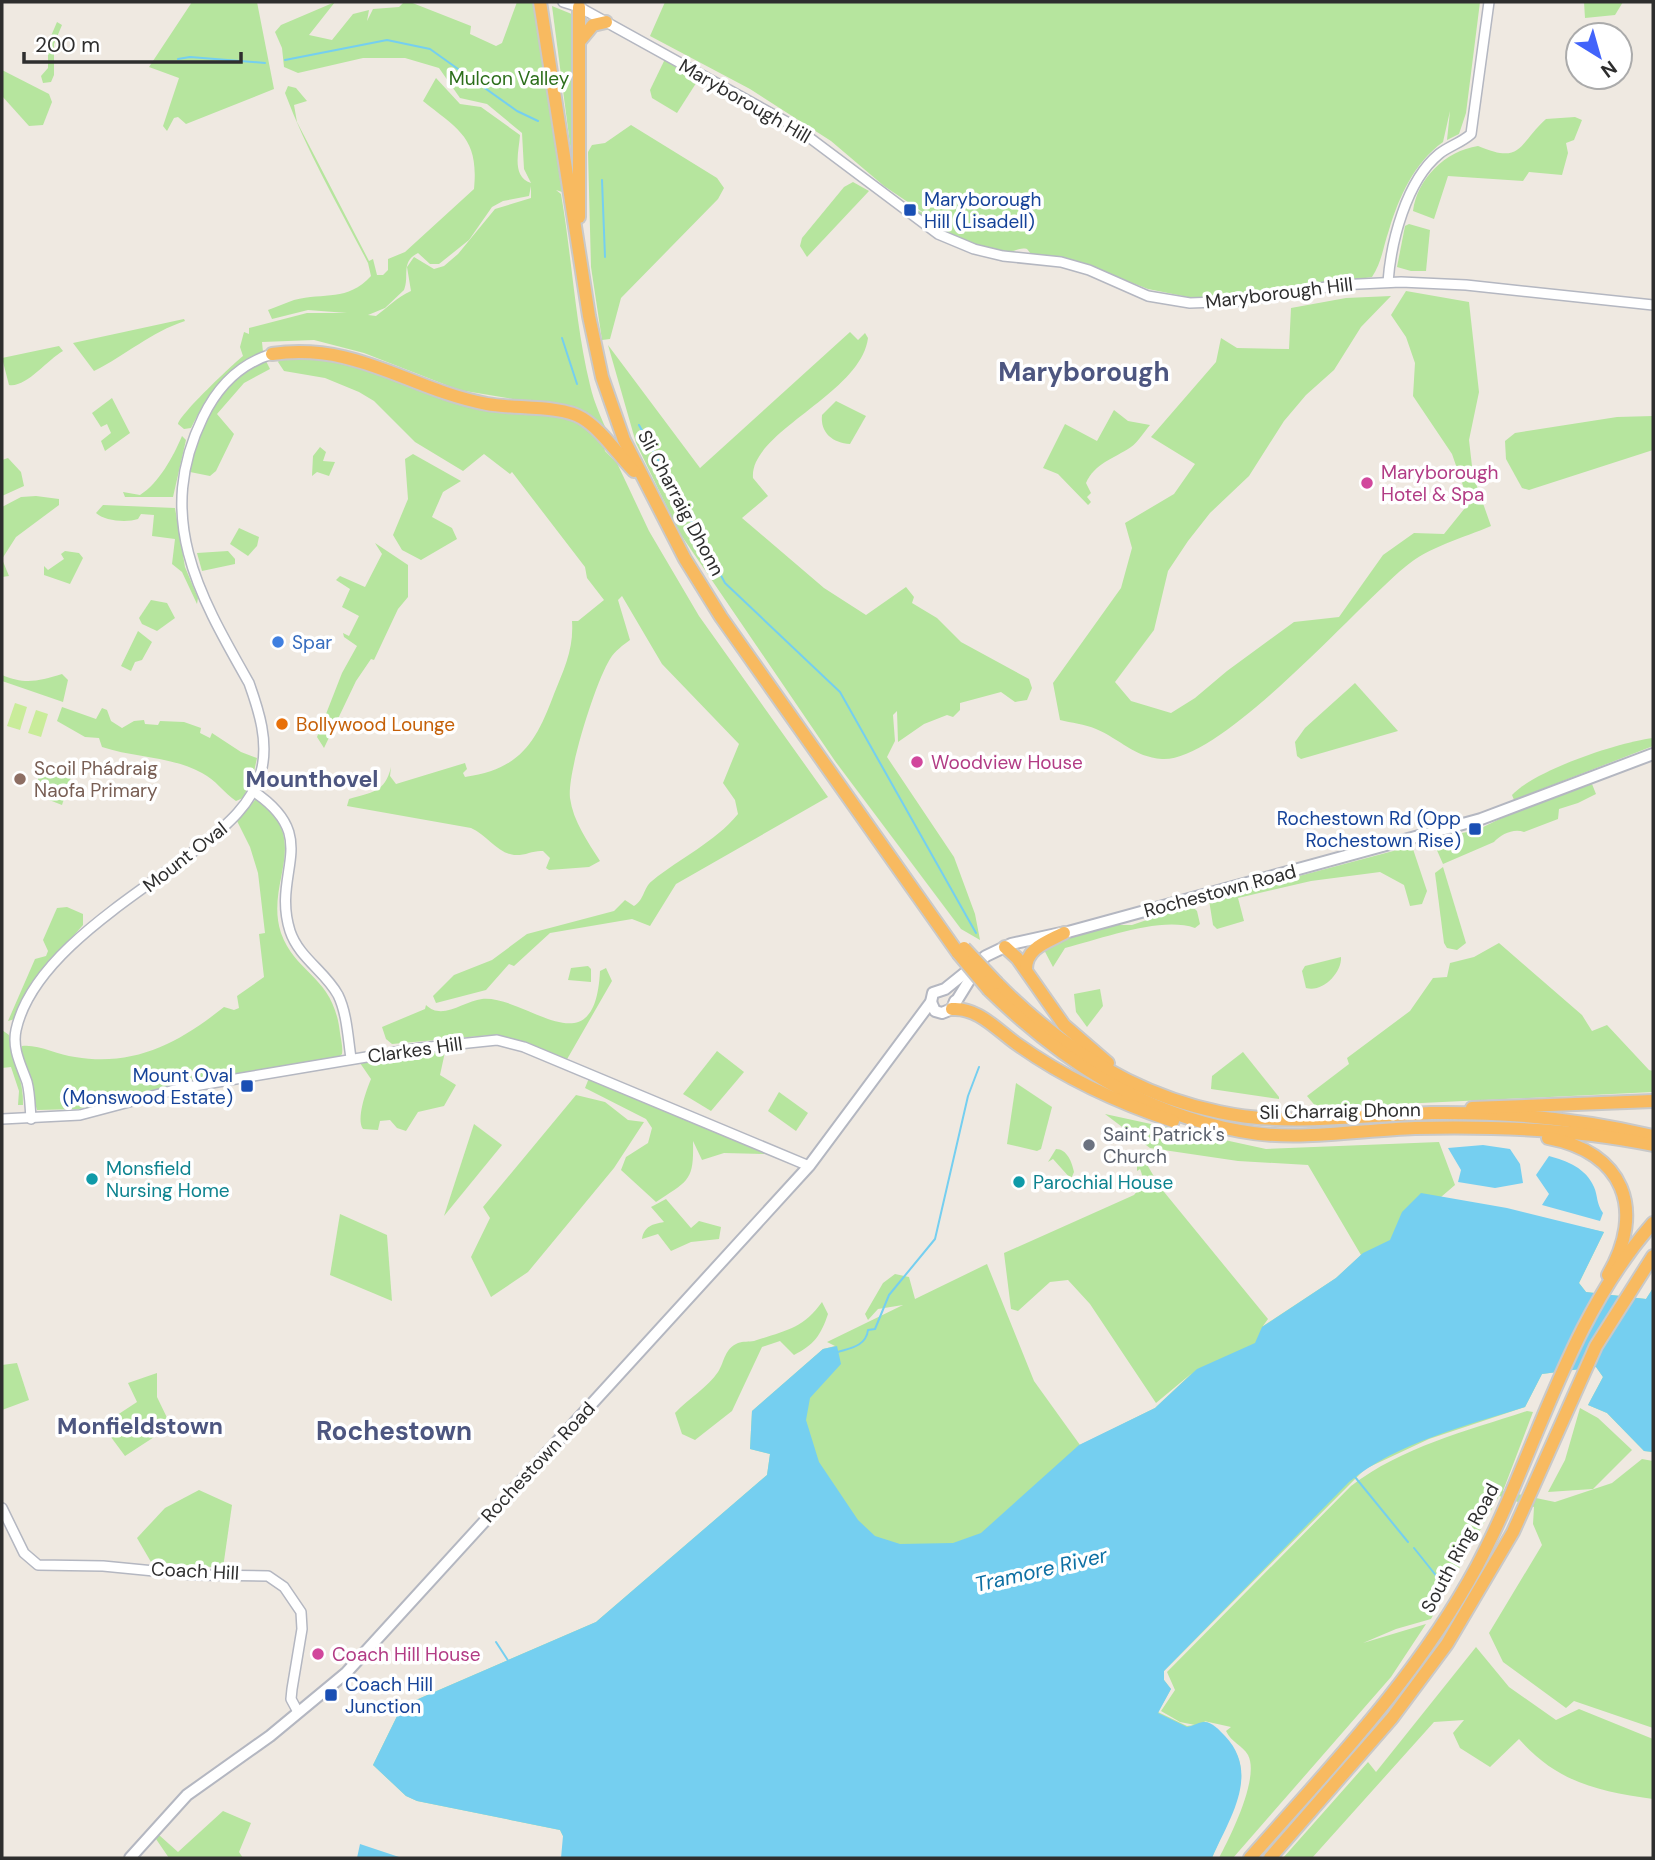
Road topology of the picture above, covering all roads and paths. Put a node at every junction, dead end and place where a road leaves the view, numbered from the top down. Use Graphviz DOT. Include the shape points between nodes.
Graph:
graph roads {
  1 [pos="540,2"];
  2 [pos="563,2"];
  3 [pos="1489,2"];
  4 [pos="579,7"];
  5 [pos="606,22"];
  6 [pos="579,42"];
  7 [pos="579,253"];
  8 [pos="1388,282"];
  9 [pos="1653,305"];
  10 [pos="272,354"];
  11 [pos="641,478"];
  12 [pos="1653,754"];
  13 [pos="253,792"];
  14 [pos="1064,933"];
  15 [pos="1008,950"];
  16 [pos="1026,969"];
  17 [pos="993,987"];
  18 [pos="945,989"];
  19 [pos="930,1002"];
  20 [pos="953,1007"];
  21 [pos="938,1012"];
  22 [pos="911,1030"];
  23 [pos="351,1058"];
  24 [pos="1148,1091"];
  25 [pos="1653,1101"];
  26 [pos="1434,1113"];
  27 [pos="2,1119"];
  28 [pos="32,1119"];
  29 [pos="1489,1129"];
  30 [pos="1239,1131"];
  31 [pos="1653,1136"];
  32 [pos="1653,1145"];
  33 [pos="809,1166"];
  34 [pos="1653,1223"];
  35 [pos="1653,1256"];
  36 [pos="1600,1294"];
  37 [pos="2,1507"];
  38 [pos="298,1713"];
  39 [pos="130,1858"];
  40 [pos="1250,1858"];
  41 [pos="1270,1858"];
  1 -- 7 [label="highway, Sli Charraig Dhonn"];
  2 -- 4 [label="street, Maryborough Hill"];
  3 -- 8 [label="street" via="1471,134 1440,153 1422,175 1400,226"];
  4 -- 5 [label="street, Maryborough Hill"];
  4 -- 6 [label="highway"];
  5 -- 6 [label="highway" via="593,25"];
  5 -- 8 [label="street, Maryborough Hill" via="794,126 938,234 974,249 1061,262 1148,296 1189,303 1242,301"];
  6 -- 7 [label="highway"];
  7 -- 11 [label="highway, Sli Charraig Dhonn" via="603,377"];
  8 -- 9 [label="street, Maryborough Hill" via="1466,285"];
  10 -- 11 [label="highway" via="336,353 486,404 573,414 592,426"];
  10 -- 13 [label="street, Mount Oval" via="247,365 218,391 191,444 181,500 193,575 249,683 260,716 262,764"];
  11 -- 17 [label="highway, Sli Charraig Dhonn, bridge" via="721,617 859,816"];
  12 -- 14 [label="main road, Rochestown Road" via="1481,819"];
  13 -- 23 [label="street" via="274,805 288,827 291,842 285,906 289,928 302,954 339,996"];
  13 -- 28 [label="street, Mount Oval" via="222,830 83,933 38,985 15,1039"];
  14 -- 15 [label="main road, Rochestown Road" via="1038,936"];
  14 -- 16 [label="highway" via="1035,948"];
  15 -- 16 [label="highway"];
  15 -- 18 [label="main road, Rochestown Road" via="986,956"];
  15 -- 20 [label="main road, Rochestown Road" via="970,979"];
  16 -- 24 [label="highway" via="1064,1025 1097,1056"];
  17 -- 24 [label="highway, Sli Charraig Dhonn" via="1066,1046"];
  17 -- 30 [label="highway, Sli Charraig Dhonn" via="1031,1031 1105,1083 1179,1115"];
  18 -- 19 [label="main road" via="935,991"];
  18 -- 20 [label="main road" via="952,993"];
  19 -- 21 [label="main road"];
  19 -- 22 [label="main road, Rochestown Road"];
  20 -- 21 [label="main road"];
  20 -- 30 [label="highway" via="979,1015 1047,1066 1127,1106 1178,1122"];
  21 -- 22 [label="main road, Rochestown Road"];
  22 -- 33 [label="main road, Rochestown Road"];
  23 -- 28 [label="street, Clarkes Hill" via="182,1088 80,1115"];
  23 -- 33 [label="street, Clarkes Hill" via="497,1040 524,1047"];
  24 -- 26 [label="highway, Sli Charraig Dhonn" via="1221,1113 1277,1118"];
  25 -- 26 [label="highway"];
  26 -- 31 [label="highway" via="1574,1122"];
  27 -- 28 [label="street, Clarkes Hill"];
  29 -- 30 [label="highway, Sli Charraig Dhonn"];
  29 -- 32 [label="highway" via="1541,1130"];
  29 -- 36 [label="highway" via="1566,1142 1588,1151 1618,1180 1625,1199 1626,1232"];
  33 -- 38 [label="main road, Rochestown Road" via="346,1673"];
  34 -- 36 [label="highway"];
  35 -- 41 [label="highway, South Ring Road" via="1583,1371 1518,1522 1447,1644 1392,1718"];
  36 -- 40 [label="highway, South Ring Road" via="1457,1602 1382,1707"];
  37 -- 38 [label="street, Coach Hill" via="24,1553 38,1565 268,1576 284,1587 301,1612 291,1699"];
  38 -- 39 [label="main road, Rochestown Road" via="187,1795"];
}
